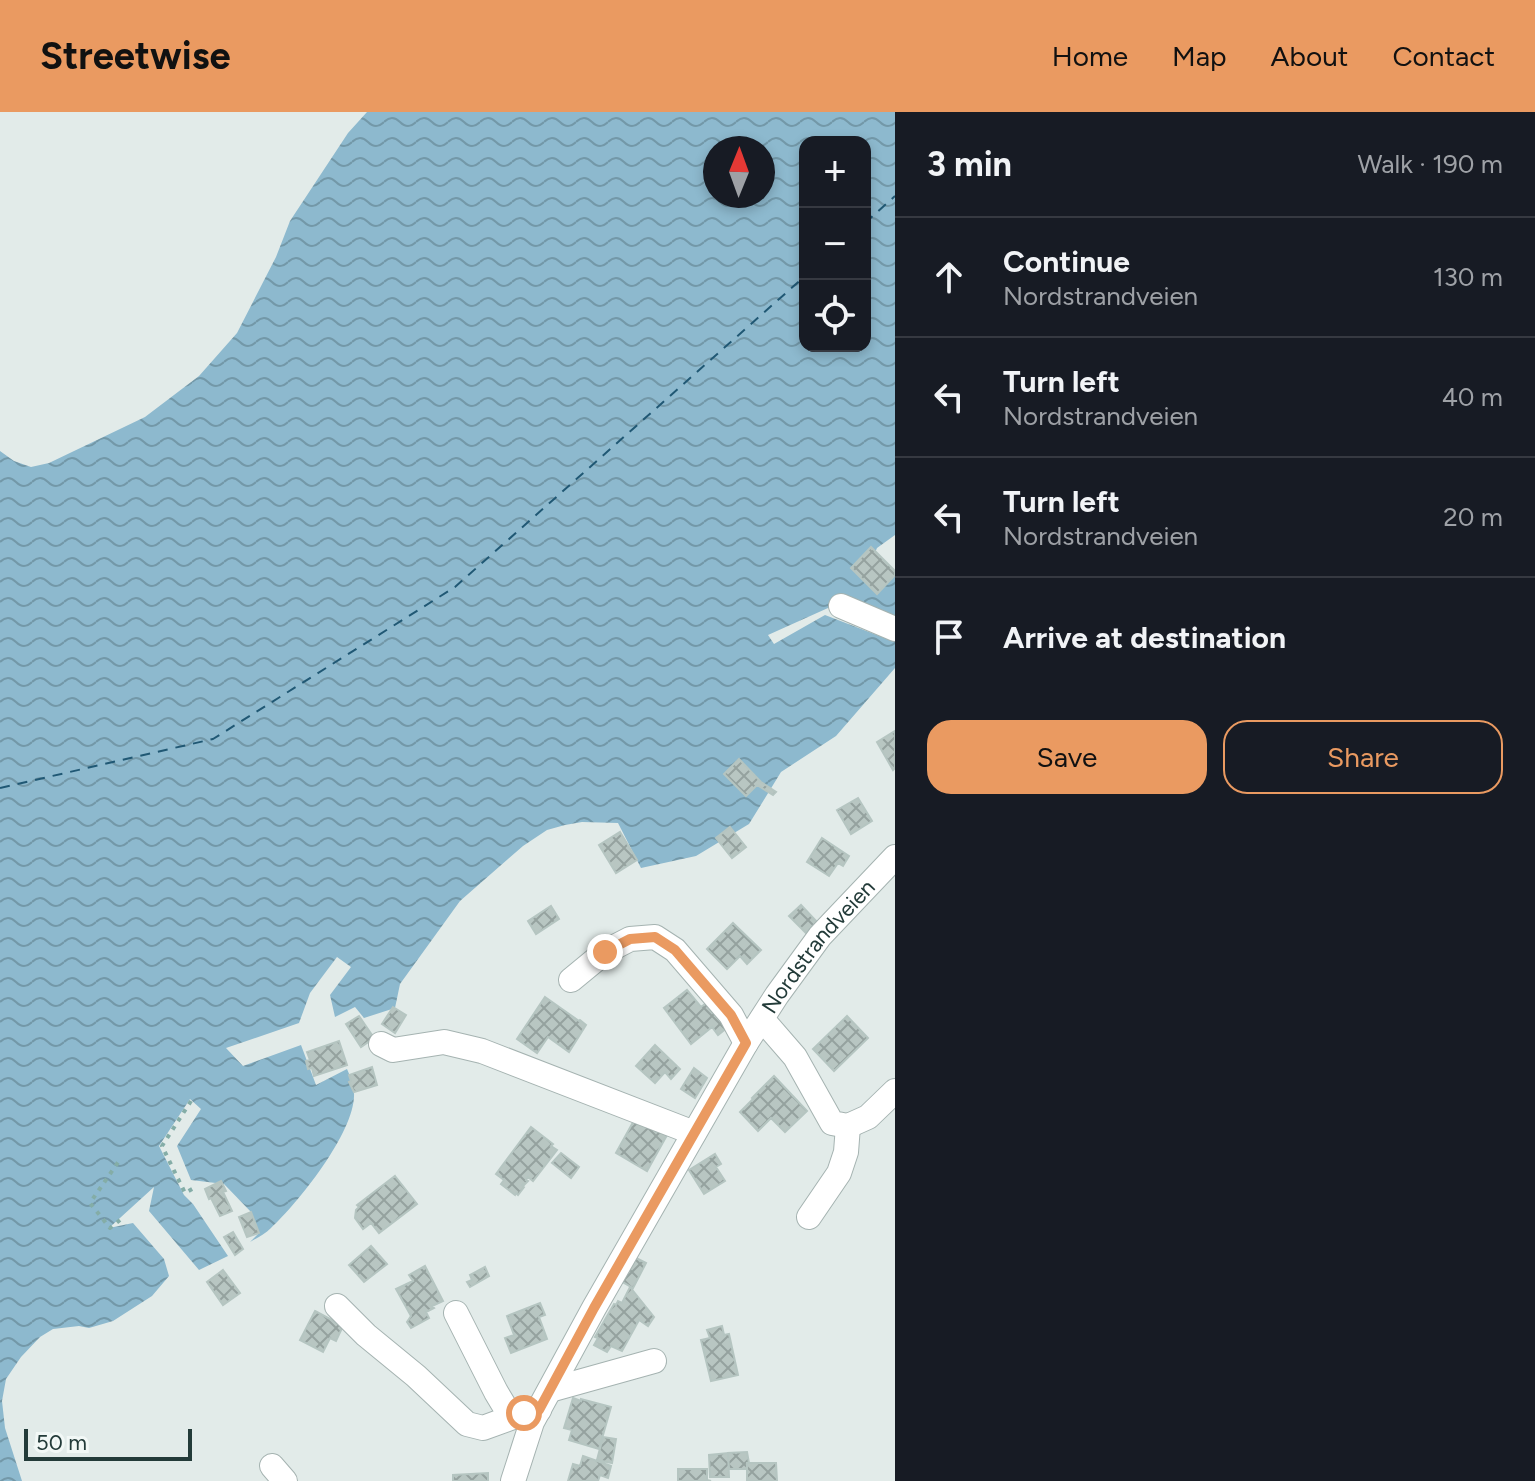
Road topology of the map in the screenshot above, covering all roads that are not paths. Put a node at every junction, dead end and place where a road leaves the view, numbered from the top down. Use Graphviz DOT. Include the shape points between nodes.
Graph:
graph roads {
  1 [pos="841,606"];
  2 [pos="895,629"];
  3 [pos="895,857"];
  4 [pos="571,980"];
  5 [pos="762,1019"];
  6 [pos="746,1043"];
  7 [pos="381,1044"];
  8 [pos="895,1091"];
  9 [pos="848,1126"];
  10 [pos="694,1133"];
  11 [pos="809,1217"];
  12 [pos="337,1306"];
  13 [pos="456,1313"];
  14 [pos="654,1361"];
  15 [pos="544,1400"];
  16 [pos="511,1417"];
  17 [pos="513,1481"];
  1 -- 2 [label="street"];
  3 -- 5 [label="street, Nordstrandveien" via="820,936"];
  4 -- 6 [label="street, Nordstrandveien" via="630,939 655,937 675,950 731,1015"];
  5 -- 6 [label="street, Nordstrandveien"];
  5 -- 9 [label="street" via="795,1057 832,1123"];
  6 -- 10 [label="street, Nordstrandveien"];
  7 -- 10 [label="street" via="393,1050 444,1042 482,1051"];
  8 -- 9 [label="street" via="868,1117"];
  9 -- 11 [label="street" via="839,1173"];
  10 -- 15 [label="street, Nordstrandveien"];
  12 -- 16 [label="street" via="467,1424 483,1428"];
  13 -- 16 [label="street"];
  14 -- 15 [label="street"];
  15 -- 16 [label="street"];
  15 -- 17 [label="street, Nordstrandveien"];
}
